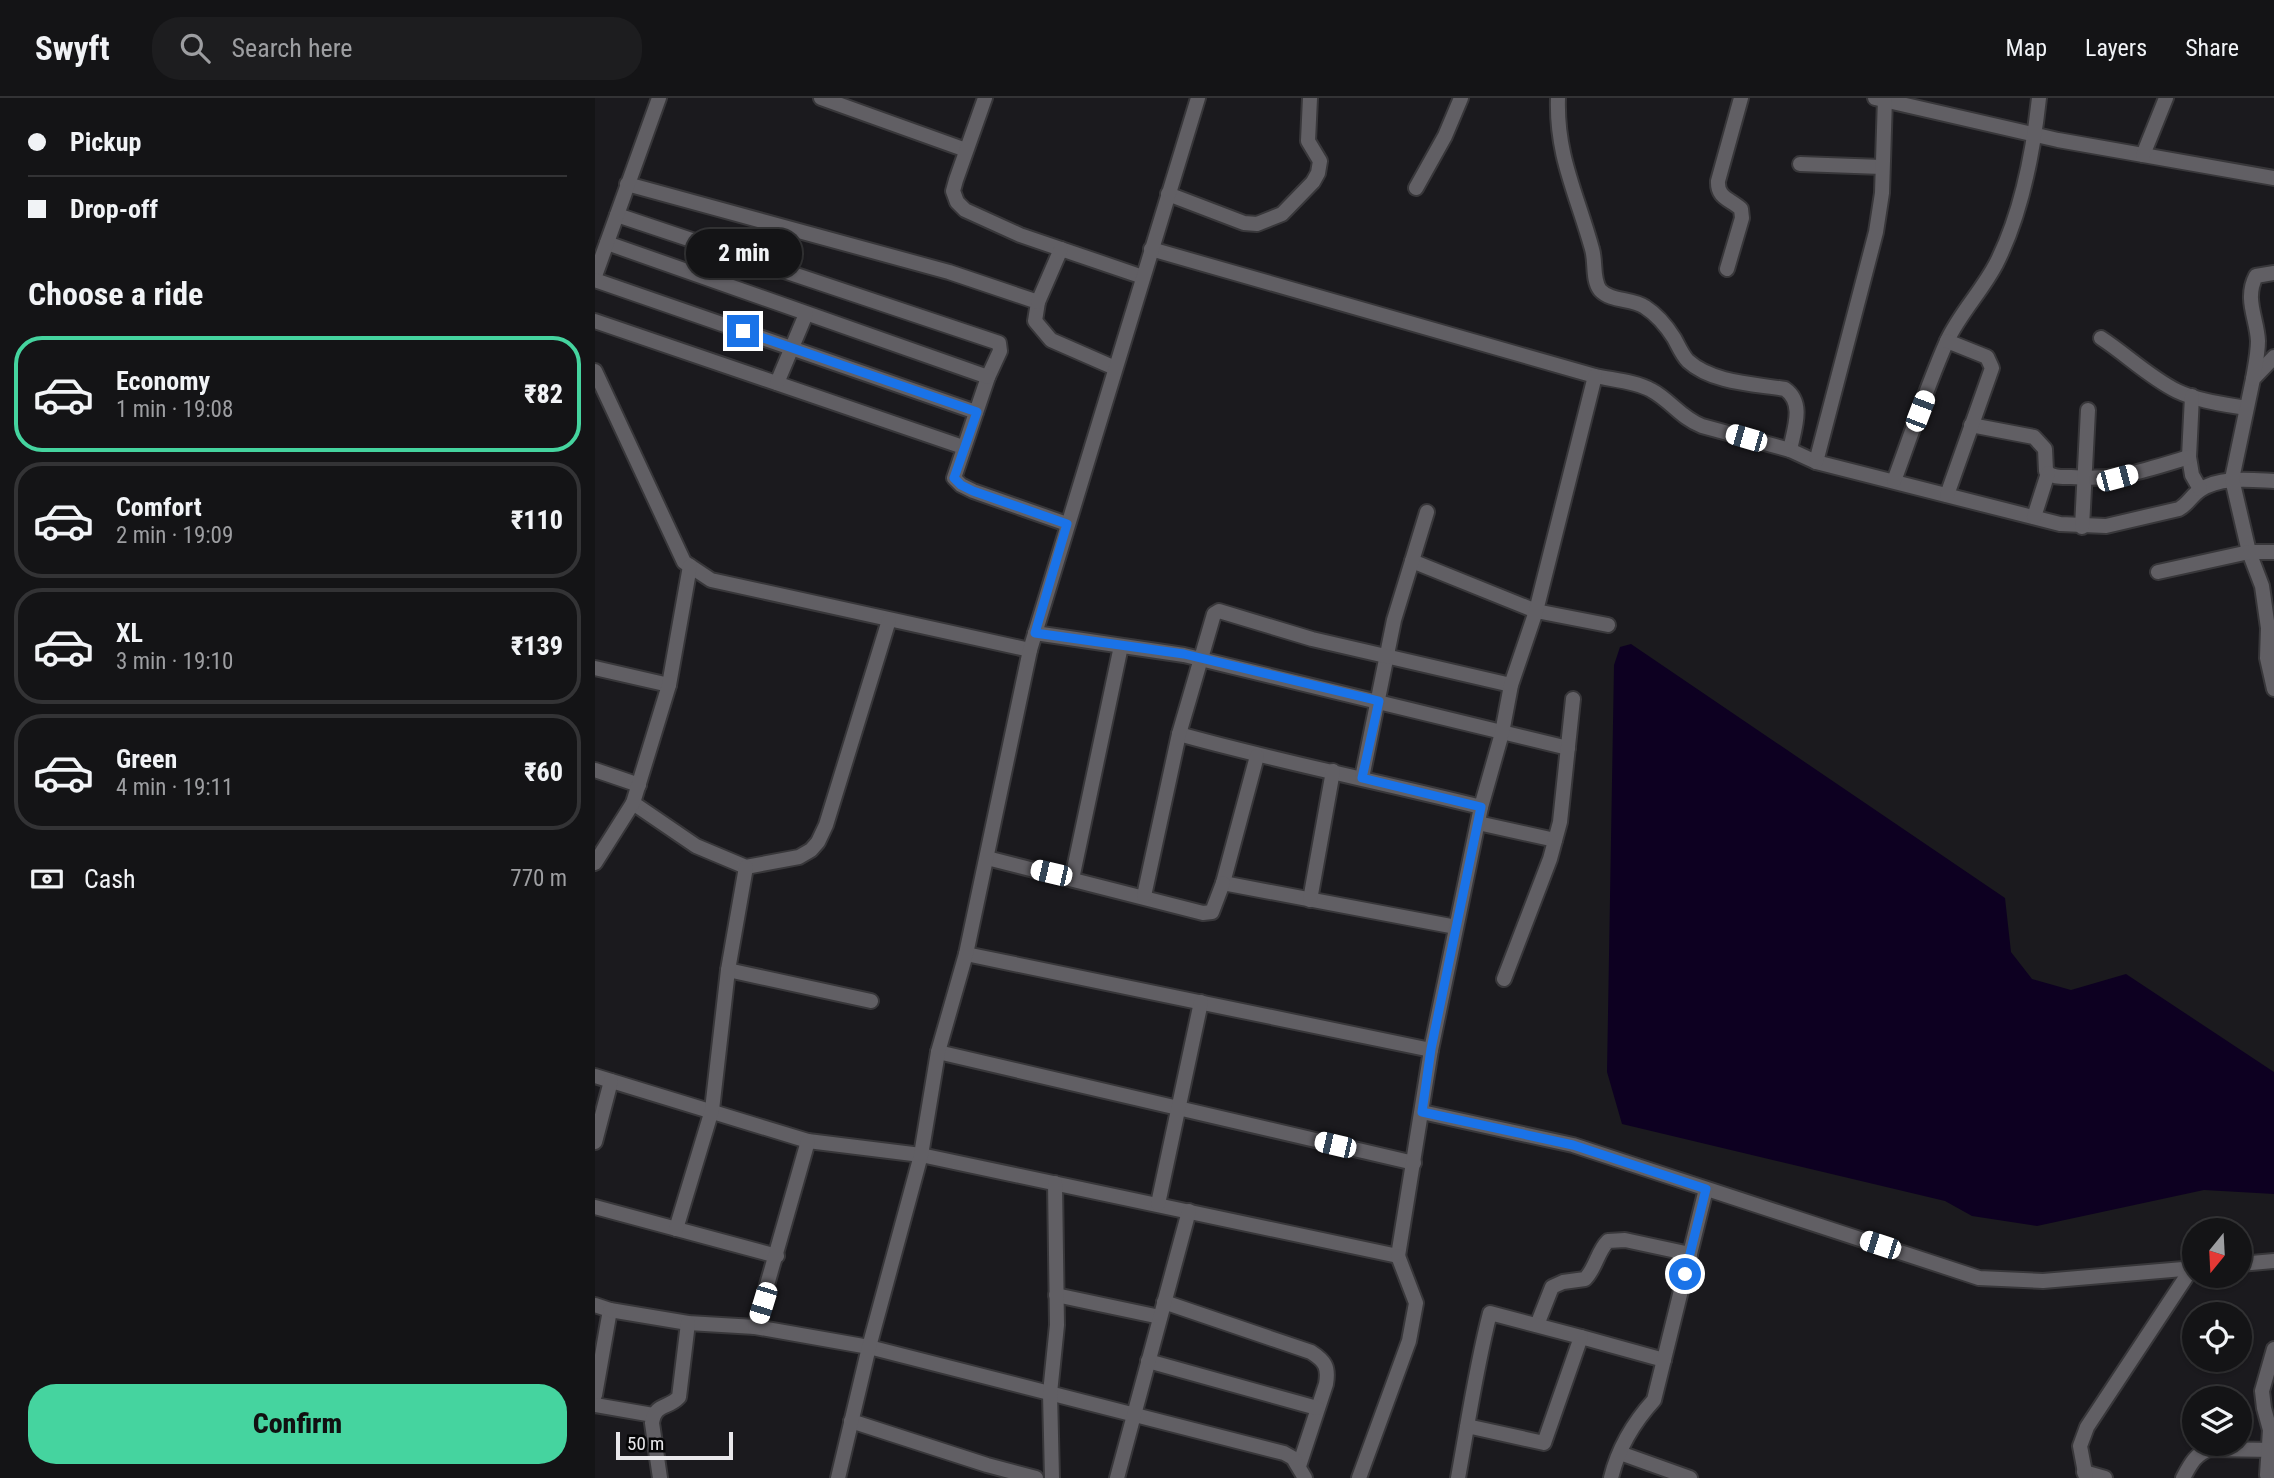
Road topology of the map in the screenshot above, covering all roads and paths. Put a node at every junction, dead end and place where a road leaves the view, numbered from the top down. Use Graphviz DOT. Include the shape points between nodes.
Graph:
graph roads {
  1 [pos="659,98"];
  2 [pos="821,98"];
  3 [pos="985,98"];
  4 [pos="1198,98"];
  5 [pos="1311,98"];
  6 [pos="1461,98"];
  7 [pos="1558,98"];
  8 [pos="1741,98"];
  9 [pos="2039,98"];
  10 [pos="2165,98"];
  11 [pos="1881,99"];
  12 [pos="2035,135"];
  13 [pos="966,150"];
  14 [pos="2144,155"];
  15 [pos="1800,163"];
  16 [pos="1882,167"];
  17 [pos="2274,178"];
  18 [pos="627,184"];
  19 [pos="1416,188"];
  20 [pos="1168,194"];
  21 [pos="617,215"];
  22 [pos="595,229"];
  23 [pos="609,239"];
  24 [pos="1061,249"];
  25 [pos="1151,249"];
  26 [pos="1727,269"];
  27 [pos="2274,273"];
  28 [pos="1143,277"];
  29 [pos="595,278"];
  30 [pos="1038,302"];
  31 [pos="806,314"];
  32 [pos="595,321"];
  33 [pos="2101,338"];
  34 [pos="1947,341"];
  35 [pos="793,348"];
  36 [pos="2272,363"];
  37 [pos="1115,368"];
  38 [pos="595,371"];
  39 [pos="1595,376"];
  40 [pos="988,377"];
  41 [pos="2253,379"];
  42 [pos="777,383"];
  43 [pos="2192,396"];
  44 [pos="2246,408"];
  45 [pos="2088,410"];
  46 [pos="977,412"];
  47 [pos="1971,425"];
  48 [pos="963,447"];
  49 [pos="1790,450"];
  50 [pos="2189,457"];
  51 [pos="1816,461"];
  52 [pos="2047,473"];
  53 [pos="2084,478"];
  54 [pos="2232,480"];
  55 [pos="1893,481"];
  56 [pos="2274,481"];
  57 [pos="2200,489"];
  58 [pos="1947,495"];
  59 [pos="1427,512"];
  60 [pos="2034,517"];
  61 [pos="1067,524"];
  62 [pos="2082,527"];
  63 [pos="2249,552"];
  64 [pos="2274,552"];
  65 [pos="1412,561"];
  66 [pos="691,566"];
  67 [pos="2158,572"];
  68 [pos="1537,611"];
  69 [pos="889,620"];
  70 [pos="1608,625"];
  71 [pos="1035,633"];
  72 [pos="1121,646"];
  73 [pos="1030,650"];
  74 [pos="1386,657"];
  75 [pos="1201,660"];
  76 [pos="595,668"];
  77 [pos="669,685"];
  78 [pos="1511,685"];
  79 [pos="2274,689"];
  80 [pos="1573,699"];
  81 [pos="1379,701"];
  82 [pos="1502,733"];
  83 [pos="1179,734"];
  84 [pos="1568,748"];
  85 [pos="1257,756"];
  86 [pos="595,769"];
  87 [pos="1333,771"];
  88 [pos="1362,778"];
  89 [pos="639,785"];
  90 [pos="633,803"];
  91 [pos="1481,807"];
  92 [pos="1478,823"];
  93 [pos="1555,840"];
  94 [pos="987,858"];
  95 [pos="595,863"];
  96 [pos="745,867"];
  97 [pos="1072,879"];
  98 [pos="1223,883"];
  99 [pos="1144,896"];
  100 [pos="1310,900"];
  101 [pos="1456,926"];
  102 [pos="966,954"];
  103 [pos="728,970"];
  104 [pos="1504,979"];
  105 [pos="871,1001"];
  106 [pos="1201,1002"];
  107 [pos="1431,1049"];
  108 [pos="938,1052"];
  109 [pos="595,1076"];
  110 [pos="611,1081"];
  111 [pos="1178,1108"];
  112 [pos="712,1110"];
  113 [pos="1422,1112"];
  114 [pos="808,1141"];
  115 [pos="595,1142"];
  116 [pos="921,1155"];
  117 [pos="1414,1163"];
  118 [pos="1055,1183"];
  119 [pos="1706,1189"];
  120 [pos="1157,1205"];
  121 [pos="595,1207"];
  122 [pos="1189,1211"];
  123 [pos="676,1228"];
  124 [pos="1690,1254"];
  125 [pos="777,1256"];
  126 [pos="1398,1256"];
  127 [pos="2274,1261"];
  128 [pos="2252,1263"];
  129 [pos="2182,1269"];
  130 [pos="2182,1284"];
  131 [pos="1056,1295"];
  132 [pos="1164,1302"];
  133 [pos="595,1305"];
  134 [pos="610,1310"];
  135 [pos="1160,1317"];
  136 [pos="688,1323"];
  137 [pos="1537,1325"];
  138 [pos="755,1327"];
  139 [pos="1581,1336"];
  140 [pos="869,1347"];
  141 [pos="2274,1349"];
  142 [pos="1664,1360"];
  143 [pos="1148,1361"];
  144 [pos="1050,1393"];
  145 [pos="595,1395"];
  146 [pos="595,1405"];
  147 [pos="1317,1408"];
  148 [pos="653,1415"];
  149 [pos="1134,1415"];
  150 [pos="851,1421"];
  151 [pos="1467,1426"];
  152 [pos="2271,1450"];
  153 [pos="1620,1453"];
  154 [pos="1302,1472"];
  155 [pos="2085,1475"];
  156 [pos="660,1478"];
  157 [pos="838,1478"];
  158 [pos="1036,1478"];
  159 [pos="1052,1478"];
  160 [pos="1117,1478"];
  161 [pos="1359,1478"];
  162 [pos="1458,1478"];
  163 [pos="1611,1478"];
  164 [pos="1690,1478"];
  165 [pos="2105,1478"];
  166 [pos="2183,1478"];
  167 [pos="2269,1478"];
  1 -- 18 [label="street"];
  2 -- 13 [label="street"];
  3 -- 13 [label="street"];
  4 -- 20 [label="street"];
  5 -- 20 [label="street" via="1308,141 1320,161 1318,173 1282,214 1257,224 1244,223"];
  6 -- 19 [label="street"];
  7 -- 49 [label="street" via="1561,152 1593,251 1599,288 1612,298 1645,307 1672,334 1687,360 1706,373 1793,394 1797,408"];
  8 -- 26 [label="street" via="1717,188 1721,197 1741,209"];
  9 -- 12 [label="street"];
  10 -- 14 [label="street"];
  11 -- 12 [label="street"];
  11 -- 16 [label="street"];
  12 -- 14 [label="street"];
  12 -- 34 [label="street" via="2008,239"];
  13 -- 24 [label="street" via="953,191 957,202 1020,235"];
  14 -- 17 [label="street"];
  15 -- 16 [label="street"];
  16 -- 51 [label="street" via="1882,193 1868,265"];
  18 -- 21 [label="street"];
  18 -- 30 [label="street" via="949,272"];
  20 -- 25 [label="street"];
  21 -- 23 [label="street"];
  21 -- 40 [label="street" via="994,340 1000,351"];
  22 -- 23 [label="street"];
  23 -- 29 [label="street"];
  23 -- 31 [label="street"];
  24 -- 28 [label="street"];
  24 -- 30 [label="street"];
  25 -- 28 [label="street"];
  25 -- 39 [label="street"];
  27 -- 41 [label="street" via="2256,276 2253,283 2251,310 2258,340"];
  28 -- 37 [label="street"];
  29 -- 35 [label="street"];
  30 -- 37 [label="street" via="1035,321 1051,340"];
  31 -- 35 [label="street"];
  31 -- 40 [label="street"];
  32 -- 42 [label="street"];
  33 -- 43 [label="street" via="2162,382"];
  34 -- 47 [label="street" via="1990,361 1992,368"];
  34 -- 55 [label="street"];
  35 -- 42 [label="street"];
  35 -- 46 [label="street"];
  36 -- 41 [label="street"];
  37 -- 61 [label="street"];
  38 -- 66 [label="street" via="684,562"];
  39 -- 49 [label="street" via="1651,390 1690,422"];
  39 -- 68 [label="street"];
  40 -- 46 [label="street"];
  41 -- 44 [label="street"];
  42 -- 48 [label="street"];
  43 -- 44 [label="street"];
  43 -- 50 [label="street"];
  44 -- 54 [label="street"];
  45 -- 53 [label="street"];
  46 -- 48 [label="street"];
  47 -- 52 [label="street" via="2034,437 2045,449"];
  47 -- 58 [label="street"];
  48 -- 61 [label="street" via="954,478 961,485"];
  49 -- 51 [label="street"];
  50 -- 53 [label="street" via="2117,478"];
  50 -- 57 [label="street"];
  51 -- 55 [label="street"];
  52 -- 53 [label="street"];
  52 -- 60 [label="street"];
  53 -- 62 [label="street"];
  54 -- 56 [label="street"];
  54 -- 57 [label="street"];
  54 -- 63 [label="street"];
  55 -- 58 [label="street"];
  57 -- 62 [label="street" via="2179,509"];
  58 -- 60 [label="street"];
  59 -- 65 [label="street"];
  60 -- 62 [label="street"];
  61 -- 71 [label="street"];
  63 -- 64 [label="street"];
  63 -- 67 [label="street"];
  63 -- 79 [label="street" via="2267,611 2267,658"];
  65 -- 68 [label="street"];
  65 -- 74 [label="street"];
  66 -- 69 [label="street" via="711,580"];
  66 -- 77 [label="street"];
  68 -- 70 [label="street"];
  68 -- 78 [label="street"];
  69 -- 73 [label="street"];
  69 -- 96 [label="street" via="818,842 799,857"];
  71 -- 72 [label="street"];
  71 -- 73 [label="street"];
  72 -- 75 [label="street"];
  72 -- 97 [label="street"];
  73 -- 94 [label="street"];
  74 -- 75 [label="street" via="1219,611 1210,622"];
  74 -- 78 [label="street"];
  74 -- 81 [label="street"];
  75 -- 81 [label="street"];
  75 -- 83 [label="street"];
  76 -- 77 [label="street"];
  77 -- 89 [label="street"];
  78 -- 82 [label="street"];
  80 -- 84 [label="street"];
  81 -- 82 [label="street"];
  81 -- 88 [label="street"];
  82 -- 84 [label="street"];
  82 -- 91 [label="street"];
  83 -- 85 [label="street"];
  83 -- 99 [label="street"];
  84 -- 93 [label="street"];
  85 -- 87 [label="street"];
  85 -- 98 [label="street"];
  86 -- 89 [label="street"];
  87 -- 88 [label="street"];
  87 -- 100 [label="street"];
  88 -- 91 [label="street"];
  89 -- 90 [label="street"];
  90 -- 95 [label="street"];
  90 -- 96 [label="street" via="696,846"];
  91 -- 92 [label="street"];
  92 -- 93 [label="street"];
  92 -- 101 [label="street"];
  93 -- 104 [label="street"];
  94 -- 97 [label="street"];
  94 -- 102 [label="street"];
  96 -- 103 [label="street"];
  97 -- 99 [label="street"];
  98 -- 99 [label="street" via="1212,912"];
  98 -- 100 [label="street"];
  100 -- 101 [label="street"];
  101 -- 107 [label="street"];
  102 -- 106 [label="street"];
  102 -- 108 [label="street"];
  103 -- 105 [label="street"];
  103 -- 112 [label="street"];
  106 -- 107 [label="street"];
  106 -- 111 [label="street"];
  107 -- 113 [label="street"];
  108 -- 111 [label="street"];
  108 -- 116 [label="street"];
  109 -- 110 [label="street"];
  110 -- 112 [label="street"];
  110 -- 115 [label="street"];
  111 -- 117 [label="street"];
  111 -- 120 [label="street"];
  112 -- 114 [label="street"];
  112 -- 123 [label="street"];
  113 -- 117 [label="street"];
  113 -- 119 [label="street" via="1573,1145"];
  114 -- 116 [label="street"];
  114 -- 125 [label="street"];
  116 -- 118 [label="street"];
  116 -- 140 [label="street"];
  117 -- 126 [label="street"];
  118 -- 120 [label="street"];
  118 -- 131 [label="street"];
  119 -- 124 [label="street"];
  119 -- 129 [label="street" via="1979,1278 2043,1281"];
  120 -- 122 [label="street"];
  121 -- 123 [label="street"];
  122 -- 126 [label="street"];
  122 -- 132 [label="street"];
  123 -- 125 [label="street"];
  124 -- 137 [label="street" via="1625,1240 1608,1241 1585,1279 1552,1287"];
  124 -- 142 [label="street"];
  125 -- 138 [label="street"];
  126 -- 161 [label="street" via="1416,1303 1409,1341"];
  127 -- 128 [label="street"];
  130 -- 155 [label="street" via="2087,1427 2081,1442"];
  131 -- 135 [label="street"];
  131 -- 144 [label="street"];
  132 -- 135 [label="street"];
  132 -- 147 [label="street" via="1320,1358 1328,1373"];
  133 -- 134 [label="street"];
  134 -- 136 [label="street"];
  134 -- 145 [label="street"];
  135 -- 143 [label="street"];
  136 -- 138 [label="street"];
  136 -- 148 [label="street" via="679,1396"];
  137 -- 139 [label="street"];
  137 -- 151 [label="street" via="1490,1313"];
  138 -- 140 [label="street"];
  139 -- 142 [label="street"];
  139 -- 151 [label="street" via="1544,1443"];
  140 -- 144 [label="street"];
  140 -- 150 [label="street"];
  141 -- 152 [label="street" via="2262,1391"];
  142 -- 153 [label="street" via="1654,1400 1636,1419"];
  143 -- 147 [label="street"];
  143 -- 149 [label="street"];
  144 -- 149 [label="street"];
  144 -- 159 [label="street"];
  146 -- 148 [label="street"];
  147 -- 154 [label="street"];
  148 -- 156 [label="street"];
  149 -- 154 [label="street" via="1284,1453"];
  149 -- 160 [label="street"];
  150 -- 157 [label="street"];
  150 -- 158 [label="street"];
  151 -- 162 [label="street"];
  152 -- 166 [label="street" via="2210,1449 2196,1457"];
  152 -- 167 [label="street"];
  153 -- 163 [label="street"];
  153 -- 164 [label="street"];
  155 -- 165 [label="street"];
}
